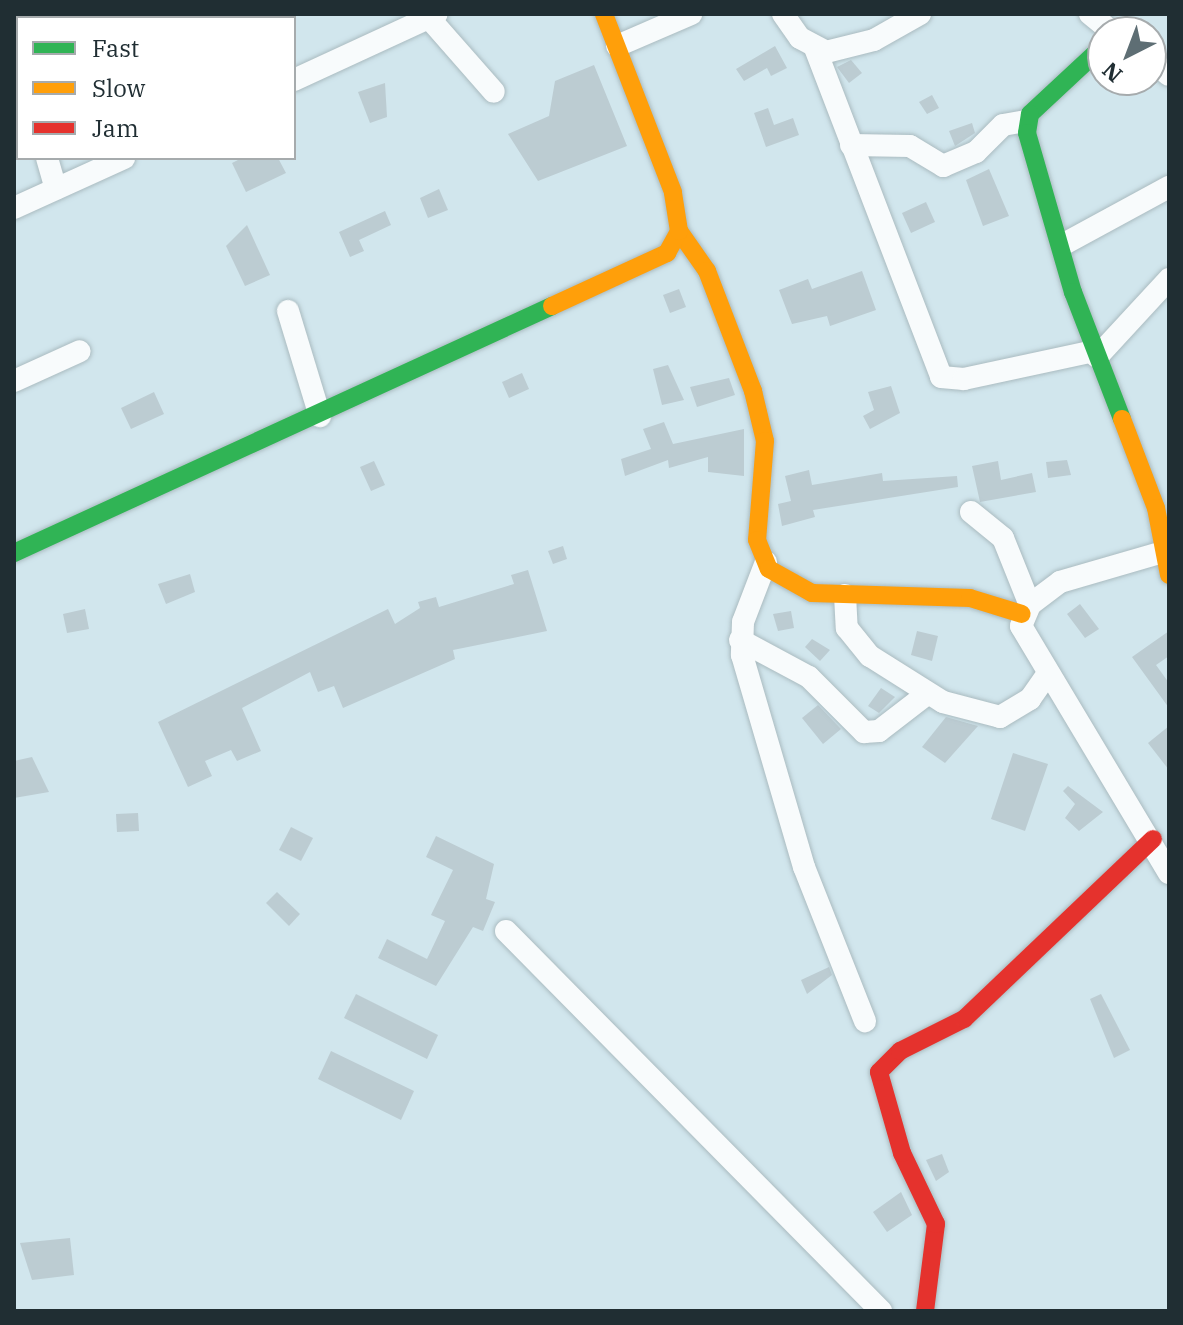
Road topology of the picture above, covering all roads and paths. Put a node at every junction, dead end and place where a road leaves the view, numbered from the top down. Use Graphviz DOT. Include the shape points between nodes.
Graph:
graph roads {
  1 [pos="604,14"];
  2 [pos="691,14"];
  3 [pos="783,14"];
  4 [pos="806,14"];
  5 [pos="920,14"];
  6 [pos="433,16"];
  7 [pos="807,43"];
  8 [pos="617,46"];
  9 [pos="1087,57"];
  10 [pos="296,79"];
  11 [pos="494,92"];
  12 [pos="1026,121"];
  13 [pos="851,145"];
  14 [pos="48,160"];
  15 [pos="120,160"];
  16 [pos="1169,187"];
  17 [pos="56,189"];
  18 [pos="14,208"];
  19 [pos="679,231"];
  20 [pos="1062,245"];
  21 [pos="1169,279"];
  22 [pos="288,311"];
  23 [pos="80,351"];
  24 [pos="1096,354"];
  25 [pos="14,381"];
  26 [pos="320,416"];
  27 [pos="971,512"];
  28 [pos="1165,546"];
  29 [pos="14,553"];
  30 [pos="766,562"];
  31 [pos="1169,575"];
  32 [pos="845,595"];
  33 [pos="1026,610"];
  34 [pos="740,640"];
  35 [pos="1048,673"];
  36 [pos="927,694"];
  37 [pos="1160,843"];
  38 [pos="1169,873"];
  39 [pos="506,931"];
  40 [pos="865,1021"];
  41 [pos="881,1311"];
  42 [pos="925,1311"];
  1 -- 8 [label="street"];
  2 -- 8 [label="street"];
  3 -- 7 [label="street"];
  4 -- 7 [label="street"];
  5 -- 7 [label="street" via="874,40"];
  6 -- 10 [label="street"];
  6 -- 11 [label="street"];
  7 -- 13 [label="street"];
  8 -- 19 [label="street" via="673,192"];
  9 -- 12 [label="street"];
  12 -- 13 [label="street" via="1003,125 976,152 943,166 910,146"];
  12 -- 20 [label="street"];
  13 -- 24 [label="street" via="941,377 964,379"];
  14 -- 17 [label="street"];
  15 -- 17 [label="street"];
  16 -- 20 [label="street"];
  17 -- 18 [label="street"];
  19 -- 26 [label="street" via="667,253 643,268"];
  19 -- 30 [label="street" via="707,271 753,391 765,441 757,540"];
  20 -- 24 [label="street"];
  21 -- 24 [label="street"];
  22 -- 26 [label="street"];
  23 -- 25 [label="street"];
  24 -- 28 [label="street" via="1138,455"];
  26 -- 29 [label="street"];
  27 -- 33 [label="street" via="1003,538"];
  28 -- 31 [label="street"];
  28 -- 33 [label="street" via="1060,582"];
  30 -- 32 [label="street" via="792,587"];
  30 -- 34 [label="street"];
  32 -- 33 [label="street" via="970,598"];
  32 -- 36 [label="street" via="855,640"];
  33 -- 35 [label="street" via="1024,637"];
  34 -- 36 [label="street" via="809,677 864,732 879,731"];
  34 -- 40 [label="street" via="787,816"];
  35 -- 36 [label="street" via="1030,699 1000,717"];
  35 -- 37 [label="street"];
  37 -- 38 [label="street"];
  37 -- 42 [label="street" via="964,1019 900,1051 879,1072 902,1153 936,1224"];
  39 -- 41 [label="street"];
}
